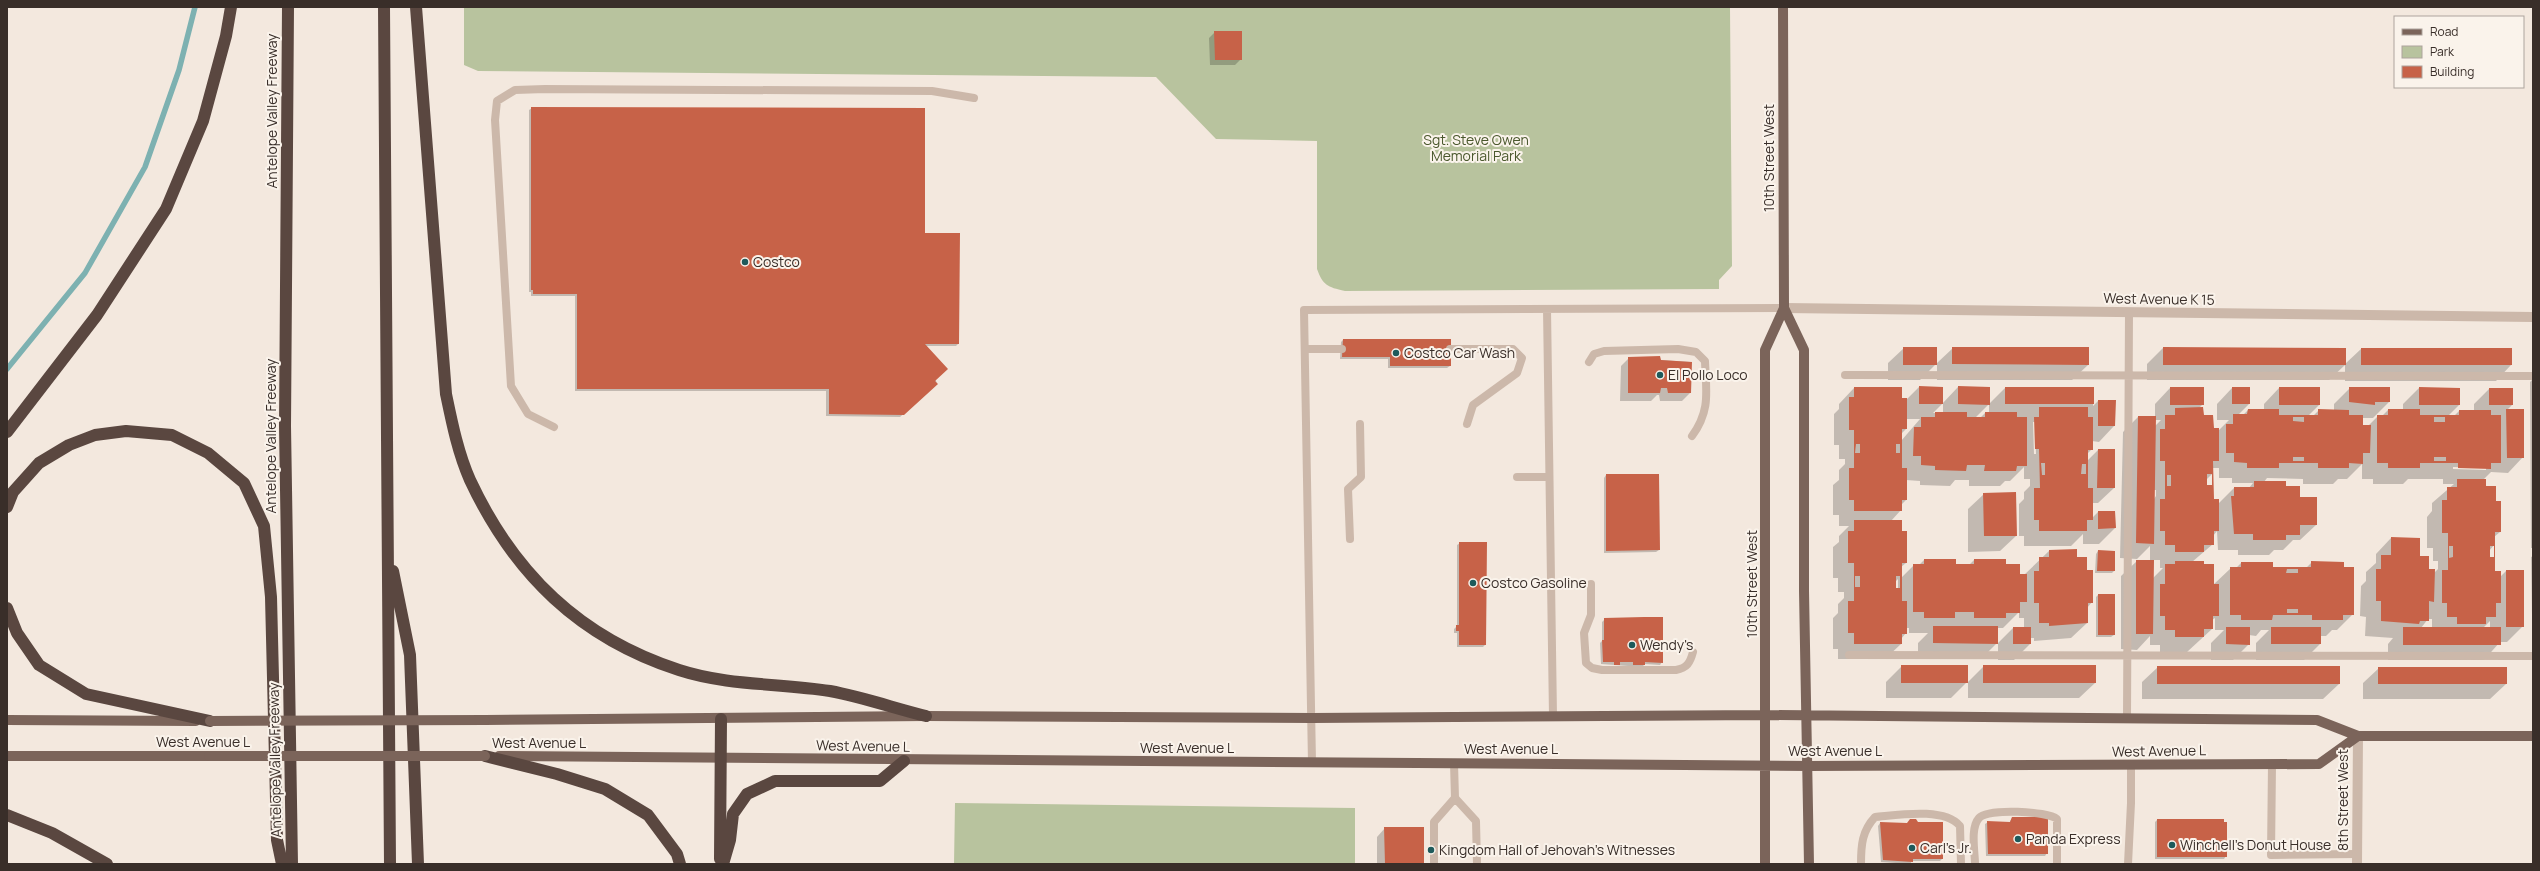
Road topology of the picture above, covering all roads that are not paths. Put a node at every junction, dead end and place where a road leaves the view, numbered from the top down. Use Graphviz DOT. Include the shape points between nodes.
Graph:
graph roads {
  1 [pos="231,7"];
  2 [pos="288,7"];
  3 [pos="384,7"];
  4 [pos="416,7"];
  5 [pos="1783,7"];
  6 [pos="974,98"];
  7 [pos="1784,308"];
  8 [pos="1547,309"];
  9 [pos="2129,312"];
  10 [pos="2533,317"];
  11 [pos="1305,349"];
  12 [pos="1342,349"];
  13 [pos="1450,349"];
  14 [pos="1589,362"];
  15 [pos="1845,375"];
  16 [pos="2129,375"];
  17 [pos="2533,376"];
  18 [pos="1360,424"];
  19 [pos="1467,424"];
  20 [pos="554,427"];
  21 [pos="7,432"];
  22 [pos="1692,436"];
  23 [pos="1517,477"];
  24 [pos="1549,477"];
  25 [pos="7,507"];
  26 [pos="1350,539"];
  27 [pos="388,544"];
  28 [pos="1591,584"];
  29 [pos="7,608"];
  30 [pos="1693,652"];
  31 [pos="1849,655"];
  32 [pos="2127,656"];
  33 [pos="2533,656"];
  34 [pos="1766,715"];
  35 [pos="926,716"];
  36 [pos="1553,716"];
  37 [pos="1808,716"];
  38 [pos="1312,718"];
  39 [pos="721,719"];
  40 [pos="2127,719"];
  41 [pos="7,720"];
  42 [pos="210,721"];
  43 [pos="2358,736"];
  44 [pos="2533,736"];
  45 [pos="7,756"];
  46 [pos="485,756"];
  47 [pos="721,758"];
  48 [pos="904,761"];
  49 [pos="1312,763"];
  50 [pos="1454,763"];
  51 [pos="2272,764"];
  52 [pos="1766,765"];
  53 [pos="1808,766"];
  54 [pos="2130,766"];
  55 [pos="1455,798"];
  56 [pos="7,815"];
  57 [pos="2357,859"];
  58 [pos="106,864"];
  59 [pos="282,864"];
  60 [pos="292,864"];
  61 [pos="390,864"];
  62 [pos="418,864"];
  63 [pos="680,864"];
  64 [pos="722,864"];
  65 [pos="1434,864"];
  66 [pos="1477,864"];
  67 [pos="1765,864"];
  68 [pos="1809,864"];
  69 [pos="1861,864"];
  70 [pos="1961,864"];
  71 [pos="1976,864"];
  72 [pos="2057,864"];
  73 [pos="2128,864"];
  1 -- 21 [label="highway" via="226,36 203,121 166,209 97,315"];
  2 -- 60 [label="highway, Antelope Valley Freeway" via="285,426"];
  3 -- 27 [label="highway"];
  4 -- 35 [label="highway" via="446,394 456,439 470,479 491,520 521,565 585,626 627,650 680,671 740,683 831,691"];
  5 -- 7 [label="main road, 10th Street West"];
  6 -- 20 [label="lane" via="932,91 545,89 515,90 497,101 495,120 511,386 528,414"];
  7 -- 8 [label="lane"];
  7 -- 9 [label="street, West Avenue K 15"];
  7 -- 34 [label="main road, 10th Street West" via="1765,350"];
  7 -- 37 [label="main road, 10th Street West" via="1804,350 1804,584"];
  8 -- 11 [label="lane" via="1304,310"];
  8 -- 24 [label="lane"];
  9 -- 10 [label="street, West Avenue K 15"];
  9 -- 16 [label="lane"];
  11 -- 12 [label="lane"];
  11 -- 38 [label="lane" via="1306,547"];
  13 -- 19 [label="lane" via="1512,349 1522,358 1517,373 1473,405"];
  14 -- 22 [label="lane" via="1594,354 1604,351 1678,349 1696,352 1705,361 1707,410 1702,423"];
  15 -- 16 [label="lane"];
  16 -- 17 [label="lane"];
  16 -- 32 [label="lane"];
  18 -- 26 [label="lane" via="1361,477 1348,489"];
  23 -- 24 [label="lane"];
  24 -- 36 [label="lane"];
  25 -- 59 [label="highway" via="13,492 39,463 94,435 126,431 172,435 208,453 244,483 264,526 270,597 277,840"];
  27 -- 61 [label="highway"];
  27 -- 62 [label="highway" via="410,655"];
  28 -- 30 [label="lane" via="1591,615 1584,633 1583,650 1586,663 1592,668 1676,670 1691,662"];
  29 -- 42 [label="highway" via="17,633 39,665 86,694"];
  31 -- 32 [label="lane"];
  32 -- 33 [label="lane"];
  32 -- 40 [label="lane"];
  34 -- 36 [label="main road, West Avenue L"];
  34 -- 37 [label="main road, West Avenue L"];
  34 -- 52 [label="main road, 10th Street West"];
  35 -- 38 [label="main road, West Avenue L"];
  35 -- 39 [label="main road, West Avenue L"];
  36 -- 38 [label="main road, West Avenue L"];
  37 -- 40 [label="main road, West Avenue L"];
  37 -- 53 [label="main road, 10th Street West"];
  38 -- 49 [label="lane"];
  39 -- 42 [label="main road, West Avenue L, bridge"];
  39 -- 47 [label="highway"];
  40 -- 43 [label="main road, West Avenue L" via="2317,720"];
  41 -- 42 [label="main road, West Avenue L"];
  43 -- 44 [label="main road, West Avenue L"];
  43 -- 51 [label="main road, West Avenue L" via="2319,764"];
  43 -- 57 [label="street, 8th Street West"];
  45 -- 46 [label="main road, West Avenue L, bridge"];
  46 -- 47 [label="main road, West Avenue L"];
  46 -- 63 [label="highway" via="605,789 648,815 677,854"];
  47 -- 48 [label="main road, West Avenue L"];
  47 -- 64 [label="highway"];
  48 -- 49 [label="main road, West Avenue L"];
  48 -- 64 [label="highway" via="880,781 775,781 748,794 733,814 730,840"];
  49 -- 50 [label="main road, West Avenue L"];
  50 -- 52 [label="main road, West Avenue L"];
  50 -- 55 [label="lane"];
  51 -- 54 [label="main road, West Avenue L"];
  51 -- 57 [label="lane" via="2271,854"];
  52 -- 53 [label="main road, West Avenue L"];
  52 -- 67 [label="main road, 10th Street West"];
  53 -- 54 [label="main road, West Avenue L"];
  53 -- 68 [label="main road, 10th Street West"];
  54 -- 73 [label="lane"];
  55 -- 65 [label="lane" via="1434,822"];
  55 -- 66 [label="lane" via="1476,821"];
  56 -- 58 [label="highway" via="52,833"];
  69 -- 70 [label="lane" via="1861,845 1865,828 1875,817 1911,814 1943,815 1955,819 1960,826"];
  71 -- 72 [label="lane" via="1975,826 1979,818 1986,814 2036,812 2052,815 2057,819"];
}
